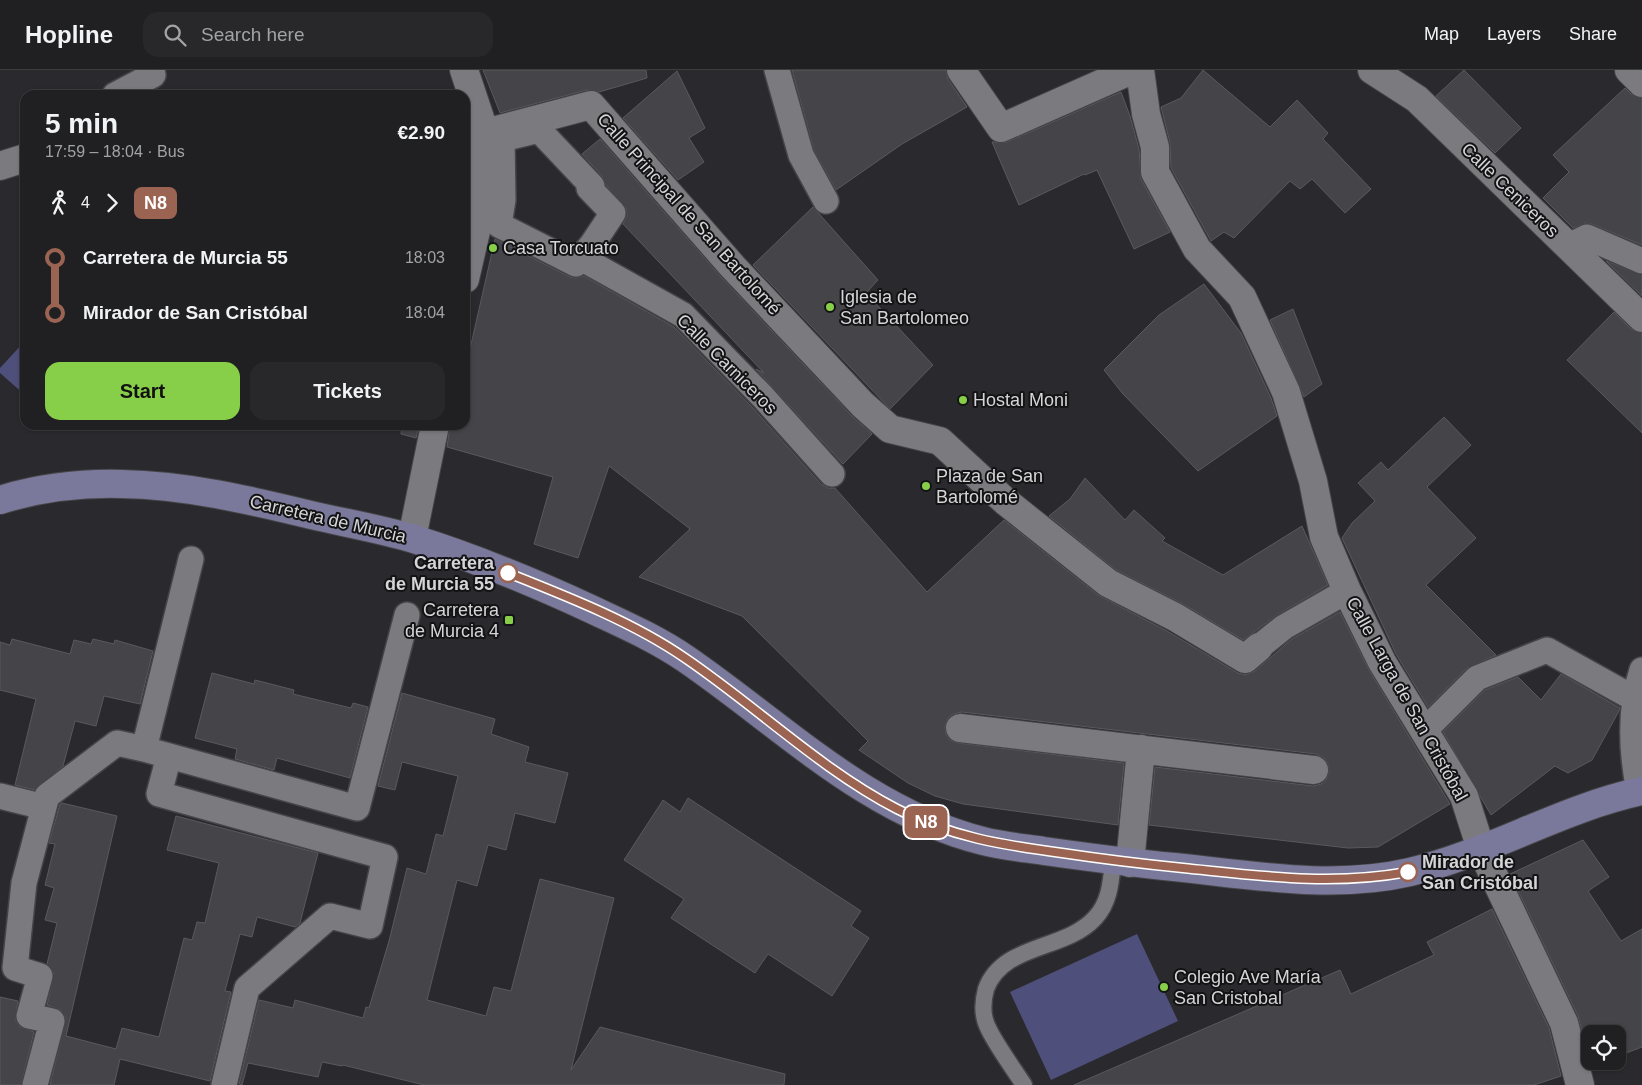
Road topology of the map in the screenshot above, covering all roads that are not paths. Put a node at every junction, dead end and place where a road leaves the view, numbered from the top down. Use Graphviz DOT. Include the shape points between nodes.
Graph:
graph roads {
  1 [pos="152,70"];
  2 [pos="464,70"];
  3 [pos="777,70"];
  4 [pos="961,70"];
  5 [pos="1132,70"];
  6 [pos="1140,70"];
  7 [pos="1372,70"];
  8 [pos="1629,70"];
  9 [pos="1642,83"];
  10 [pos="124,90"];
  11 [pos="484,133"];
  12 [pos="826,201"];
  13 [pos="472,218"];
  14 [pos="470,235"];
  15 [pos="1569,246"];
  16 [pos="581,258"];
  17 [pos="1642,261"];
  18 [pos="1642,318"];
  19 [pos="434,430"];
  20 [pos="832,474"];
  21 [pos="0,500"];
  22 [pos="412,538"];
  23 [pos="192,559"];
  24 [pos="1347,591"];
  25 [pos="407,615"];
  26 [pos="1258,647"];
  27 [pos="1642,670"];
  28 [pos="1635,698"];
  29 [pos="960,728"];
  30 [pos="1424,731"];
  31 [pos="144,748"];
  32 [pos="1141,749"];
  33 [pos="169,756"];
  34 [pos="1314,770"];
  35 [pos="1640,791"];
  36 [pos="0,796"];
  37 [pos="44,807"];
  38 [pos="1481,849"];
  39 [pos="1125,854"];
  40 [pos="35,1085"];
  41 [pos="224,1085"];
  42 [pos="1024,1085"];
  43 [pos="1580,1085"];
  1 -- 10 [label="street" via="152,75"];
  2 -- 11 [label="street"];
  3 -- 12 [label="street" via="801,155"];
  4 -- 5 [label="street" via="1001,128"];
  6 -- 24 [label="street, Calle Larga de San Cristóbal" via="1146,114 1155,147 1155,172 1196,249 1242,298 1286,392 1313,480 1324,537"];
  7 -- 15 [label="street, Calle Ceniceros" via="1417,100"];
  8 -- 9 [label="street"];
  11 -- 13 [label="street" via="495,142 496,203"];
  11 -- 26 [label="street, Calle Principal de San Bartolomé" via="591,105 733,267 890,429 940,441 1005,501 1108,583 1176,617 1245,659"];
  13 -- 14 [label="street"];
  15 -- 17 [label="street" via="1587,237"];
  15 -- 18 [label="street, Calle Ceniceros"];
  16 -- 16 [label="street" via="613,213 539,130 502,139 503,200 499,225 576,264"];
  16 -- 20 [label="street, Calle Carniceros" via="682,315 763,397"];
  19 -- 22 [label="street"];
  21 -- 22 [label="main road, Carretera de Murcia" via="80,484 167,486 248,500"];
  22 -- 39 [label="main road, Carretera de Murcia" via="549,590 684,657 849,780 896,809 939,828 986,842"];
  23 -- 31 [label="street"];
  24 -- 26 [label="street" via="1284,627"];
  24 -- 30 [label="street, Calle Larga de San Cristóbal" via="1382,662"];
  25 -- 33 [label="street" via="357,808"];
  27 -- 28 [label="street"];
  28 -- 30 [label="street" via="1547,650 1477,678"];
  28 -- 35 [label="street" via="1633,764"];
  29 -- 32 [label="street"];
  30 -- 38 [label="street, Calle Larga de San Cristóbal" via="1464,796"];
  31 -- 33 [label="street"];
  31 -- 37 [label="street" via="118,743 47,796"];
  32 -- 34 [label="street"];
  32 -- 39 [label="street"];
  33 -- 41 [label="street" via="159,794 385,857 370,926 330,916 247,988"];
  35 -- 38 [label="main road, Carretera de Murcia"];
  36 -- 37 [label="street"];
  37 -- 40 [label="street" via="24,883 15,968 40,976 29,1016 52,1021"];
  38 -- 39 [label="main road, Carretera de Murcia" via="1412,871 1353,880 1292,879"];
  38 -- 43 [label="street, Calle Larga de San Cristóbal" via="1564,1023"];
  39 -- 42 [label="lane" via="1108,897 1095,918 1077,931 1004,964 990,979 983,1000 986,1023"];
}
